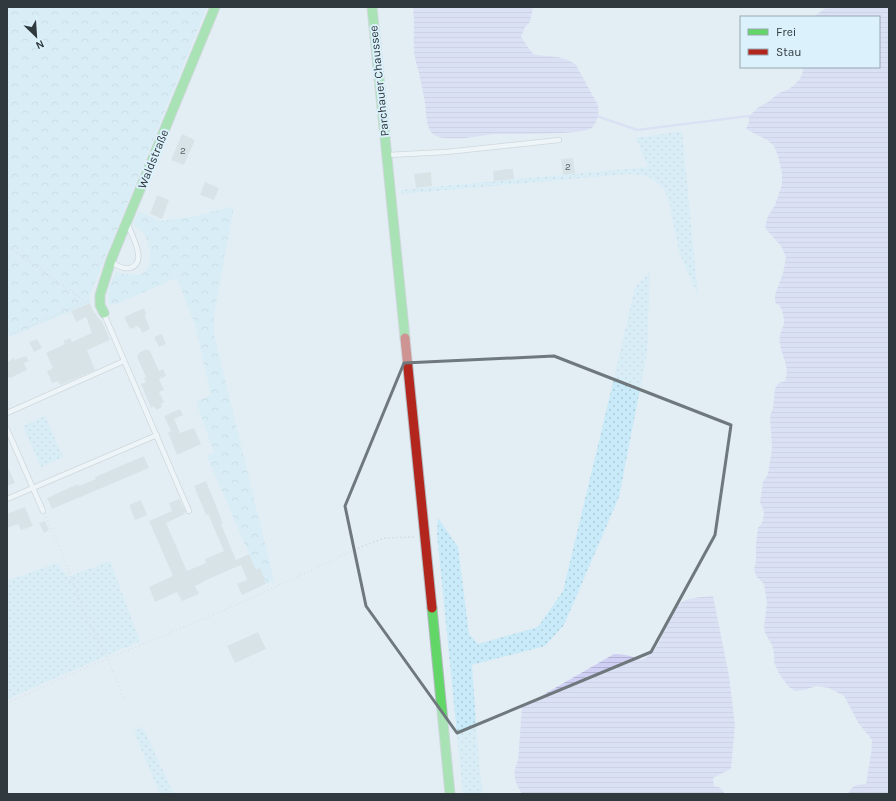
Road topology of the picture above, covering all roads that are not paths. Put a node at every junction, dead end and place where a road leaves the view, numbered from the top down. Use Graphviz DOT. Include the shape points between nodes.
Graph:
graph roads {
  1 [pos="215,7"];
  2 [pos="372,7"];
  3 [pos="560,140"];
  4 [pos="387,155"];
  5 [pos="127,223"];
  6 [pos="111,260"];
  7 [pos="104,313"];
  8 [pos="124,361"];
  9 [pos="7,413"];
  10 [pos="7,429"];
  11 [pos="157,435"];
  12 [pos="32,488"];
  13 [pos="7,499"];
  14 [pos="43,511"];
  15 [pos="189,511"];
  16 [pos="450,794"];
  1 -- 5 [label="street, Waldstraße"];
  2 -- 4 [label="street, Parchauer Chaussee"];
  3 -- 4 [label="lane" via="446,152"];
  4 -- 16 [label="street, Parchauer Chaussee"];
  5 -- 6 [label="street, Waldstraße"];
  5 -- 6 [label="lane" via="138,251 138,262 127,268 116,265"];
  6 -- 7 [label="street, Waldstraße" via="100,295 100,305"];
  7 -- 8 [label="lane"];
  8 -- 9 [label="lane"];
  8 -- 11 [label="lane"];
  10 -- 12 [label="lane"];
  11 -- 12 [label="lane"];
  11 -- 15 [label="lane"];
  12 -- 13 [label="lane"];
  12 -- 14 [label="lane"];
}
